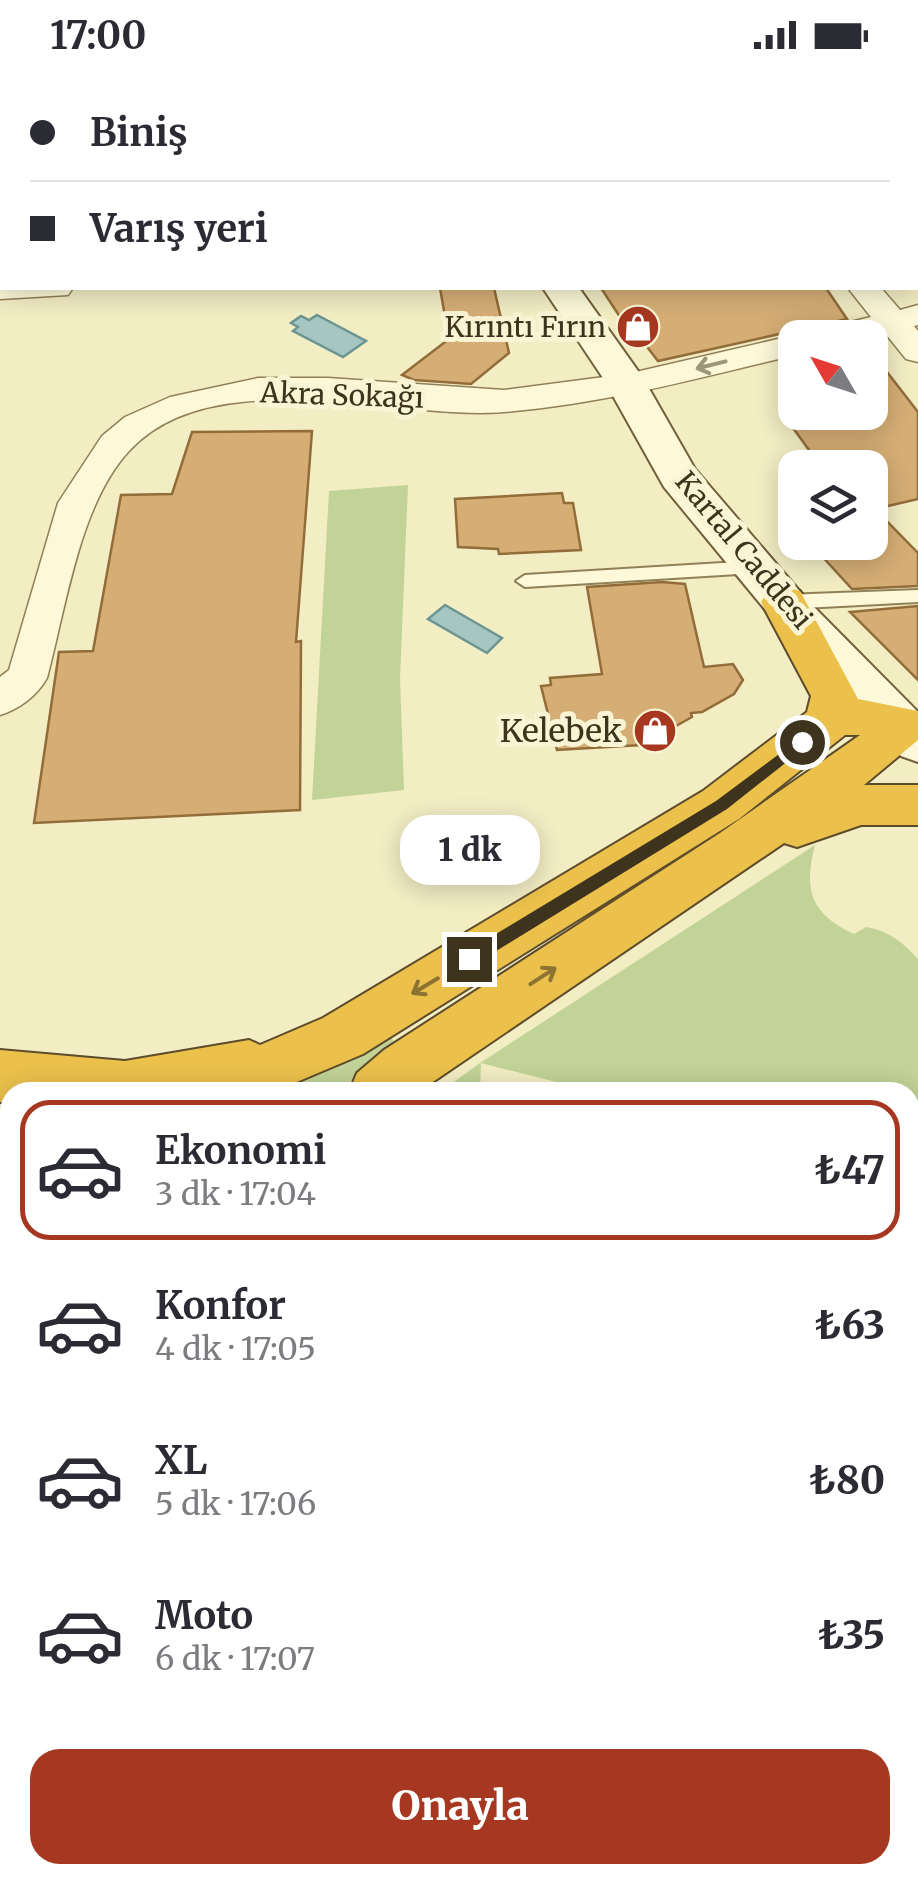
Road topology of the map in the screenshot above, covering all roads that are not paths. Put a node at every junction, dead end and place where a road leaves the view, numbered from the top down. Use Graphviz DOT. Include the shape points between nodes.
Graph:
graph roads {
  1 [pos="562,290"];
  2 [pos="867,290"];
  3 [pos="906,318"];
  4 [pos="778,349"];
  5 [pos="918,352"];
  6 [pos="627,385"];
  7 [pos="525,581"];
  8 [pos="769,584"];
  9 [pos="918,596"];
  10 [pos="0,700"];
  11 [pos="828,722"];
  12 [pos="914,724"];
  13 [pos="918,805"];
  14 [pos="738,848"];
  15 [pos="343,1036"];
  16 [pos="0,1076"];
  17 [pos="75,1082"];
  18 [pos="152,1082"];
  19 [pos="234,1082"];
  20 [pos="389,1082"];
  1 -- 6 [label="main road, Kartal Caddesi"];
  2 -- 3 [label="street"];
  3 -- 5 [label="street"];
  4 -- 6 [label="street, Akra Sokağı, one-way"];
  6 -- 8 [label="main road, Kartal Caddesi" via="679,476"];
  6 -- 10 [label="street, Akra Sokağı" via="475,402 258,389 182,406 137,425 115,444 76,503 27,678"];
  7 -- 8 [label="lane"];
  8 -- 9 [label="lane"];
  8 -- 11 [label="highway" via="835,696"];
  8 -- 12 [label="main road, Kartal Caddesi"];
  11 -- 12 [label="highway" via="847,716"];
  11 -- 15 [label="highway, one-way" via="722,805"];
  12 -- 14 [label="highway"];
  13 -- 14 [label="highway" via="859,805"];
  20 -- 14 [label="highway, one-way"];
  15 -- 18 [label="highway" via="239,1069"];
  15 -- 19 [label="highway"];
  16 -- 17 [label="highway"];
}
